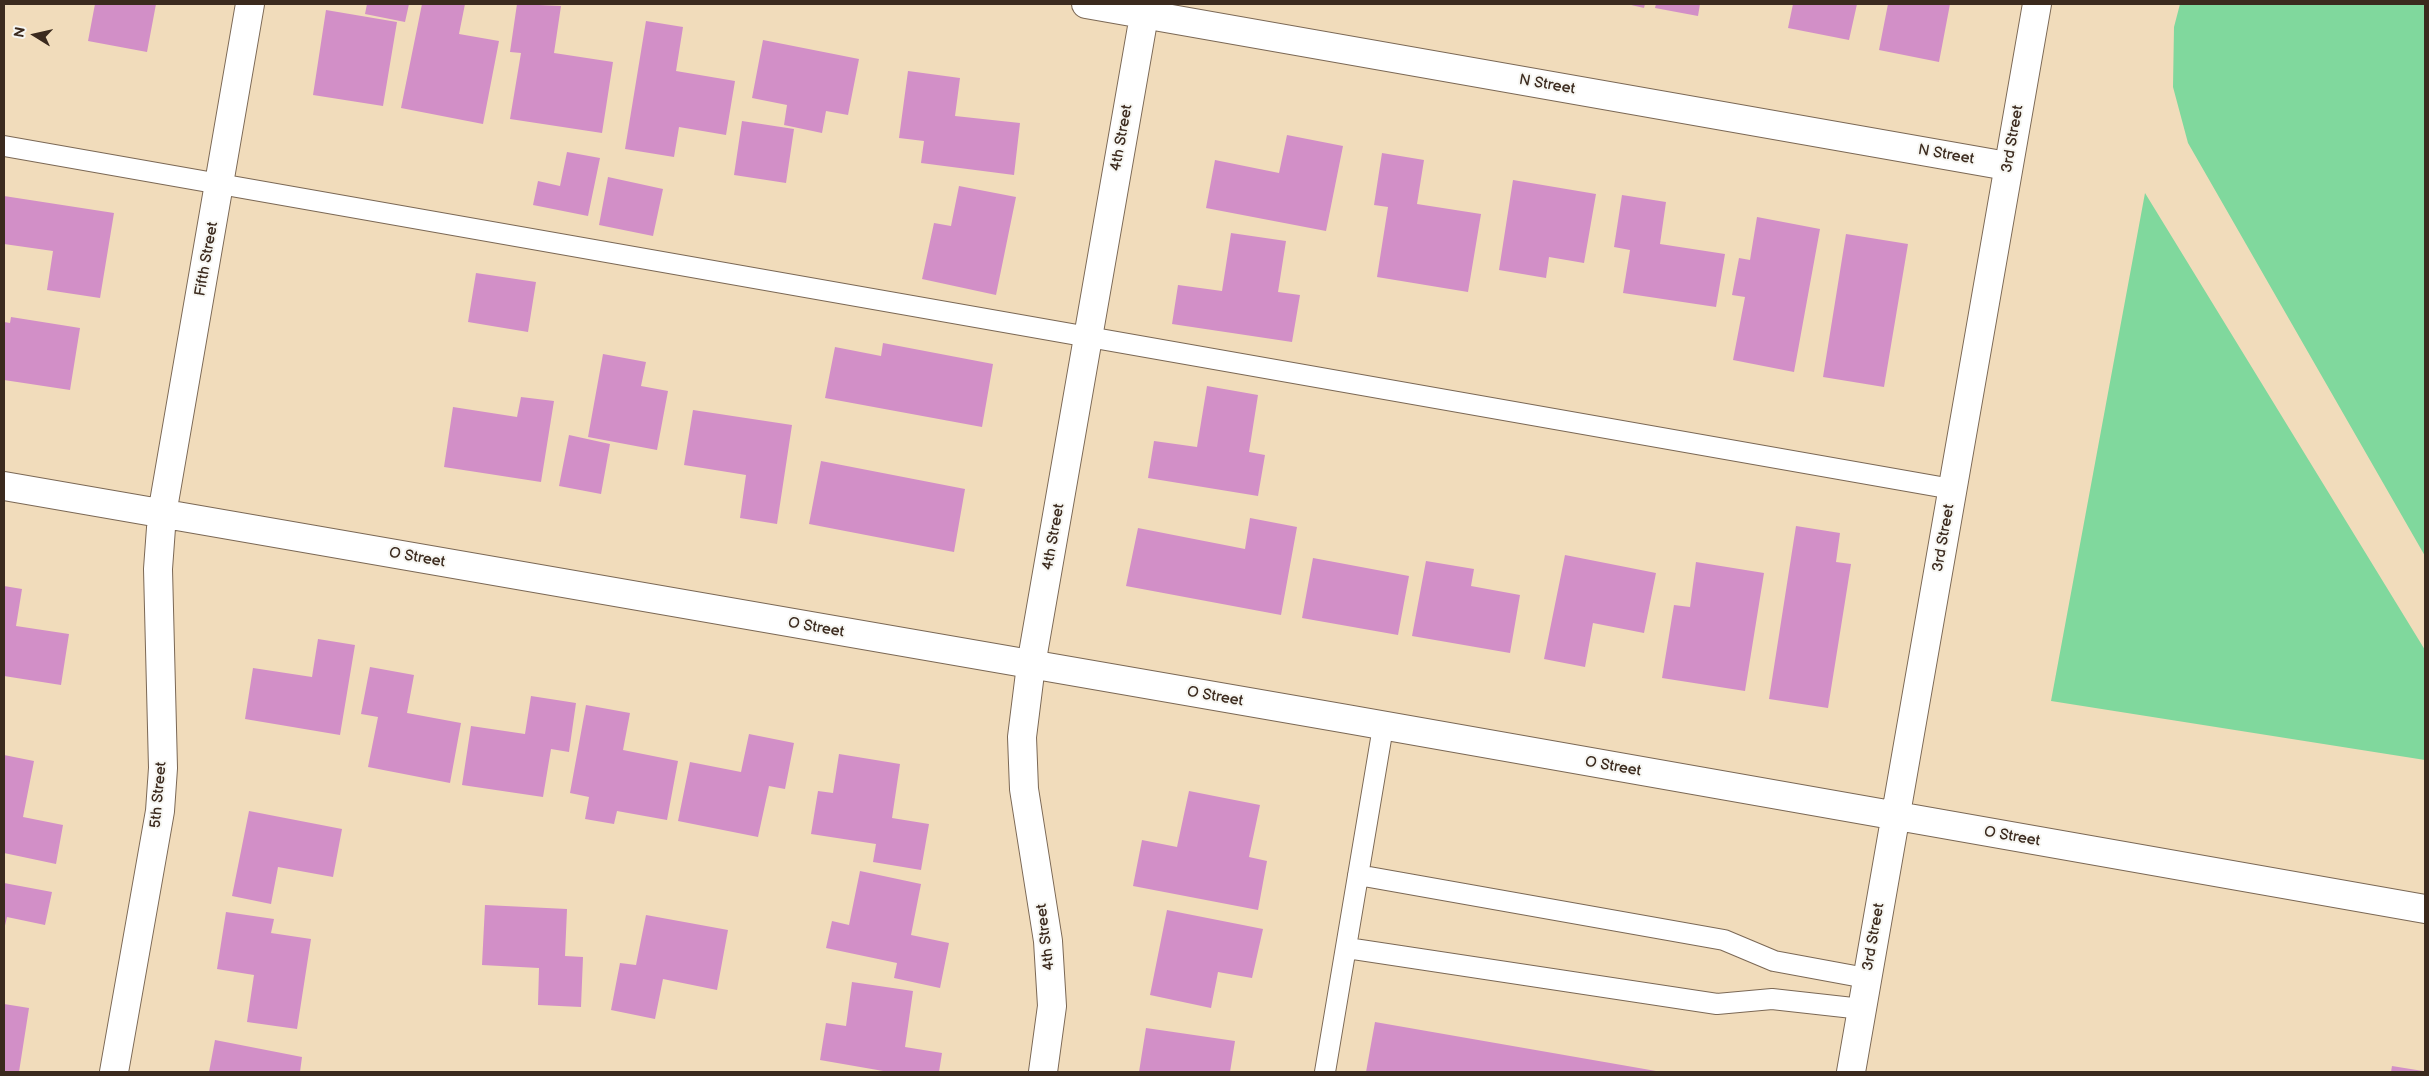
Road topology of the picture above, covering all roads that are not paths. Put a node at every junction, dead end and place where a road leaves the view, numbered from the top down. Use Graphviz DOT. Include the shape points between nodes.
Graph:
graph roads {
  1 [pos="250,4"];
  2 [pos="1086,4"];
  3 [pos="2037,4"];
  4 [pos="1145,9"];
  5 [pos="4,146"];
  6 [pos="2008,166"];
  7 [pos="220,184"];
  8 [pos="1088,337"];
  9 [pos="4,486"];
  10 [pos="1952,489"];
  11 [pos="162,514"];
  12 [pos="1031,666"];
  13 [pos="1383,727"];
  14 [pos="1895,817"];
  15 [pos="1358,875"];
  16 [pos="2425,909"];
  17 [pos="1346,948"];
  18 [pos="1866,978"];
  19 [pos="1862,1009"];
  20 [pos="114,1072"];
  21 [pos="1043,1072"];
  22 [pos="1325,1072"];
  23 [pos="1851,1072"];
  1 -- 7 [label="street, Fifth Street"];
  2 -- 4 [label="street, N Street"];
  3 -- 6 [label="street, 3rd Street"];
  4 -- 6 [label="street, N Street"];
  4 -- 8 [label="street, 4th Street"];
  5 -- 7 [label="lane"];
  6 -- 10 [label="street, 3rd Street"];
  7 -- 8 [label="lane"];
  7 -- 11 [label="street, Fifth Street"];
  8 -- 10 [label="lane"];
  8 -- 12 [label="street, 4th Street"];
  9 -- 11 [label="street, O Street"];
  10 -- 14 [label="street, 3rd Street"];
  11 -- 12 [label="street, O Street"];
  11 -- 20 [label="street, 5th Street" via="158,569 163,768 160,811"];
  12 -- 13 [label="street, O Street"];
  12 -- 21 [label="street, 4th Street" via="1022,737 1024,789 1048,941 1052,1006"];
  13 -- 14 [label="street, O Street"];
  13 -- 15 [label="lane"];
  14 -- 16 [label="street, O Street"];
  14 -- 18 [label="street, 3rd Street"];
  15 -- 17 [label="lane"];
  15 -- 18 [label="lane" via="1724,940 1774,960"];
  17 -- 19 [label="lane" via="1717,1004 1772,999"];
  17 -- 22 [label="lane"];
  18 -- 19 [label="street, 3rd Street"];
  19 -- 23 [label="street, 3rd Street"];
}
